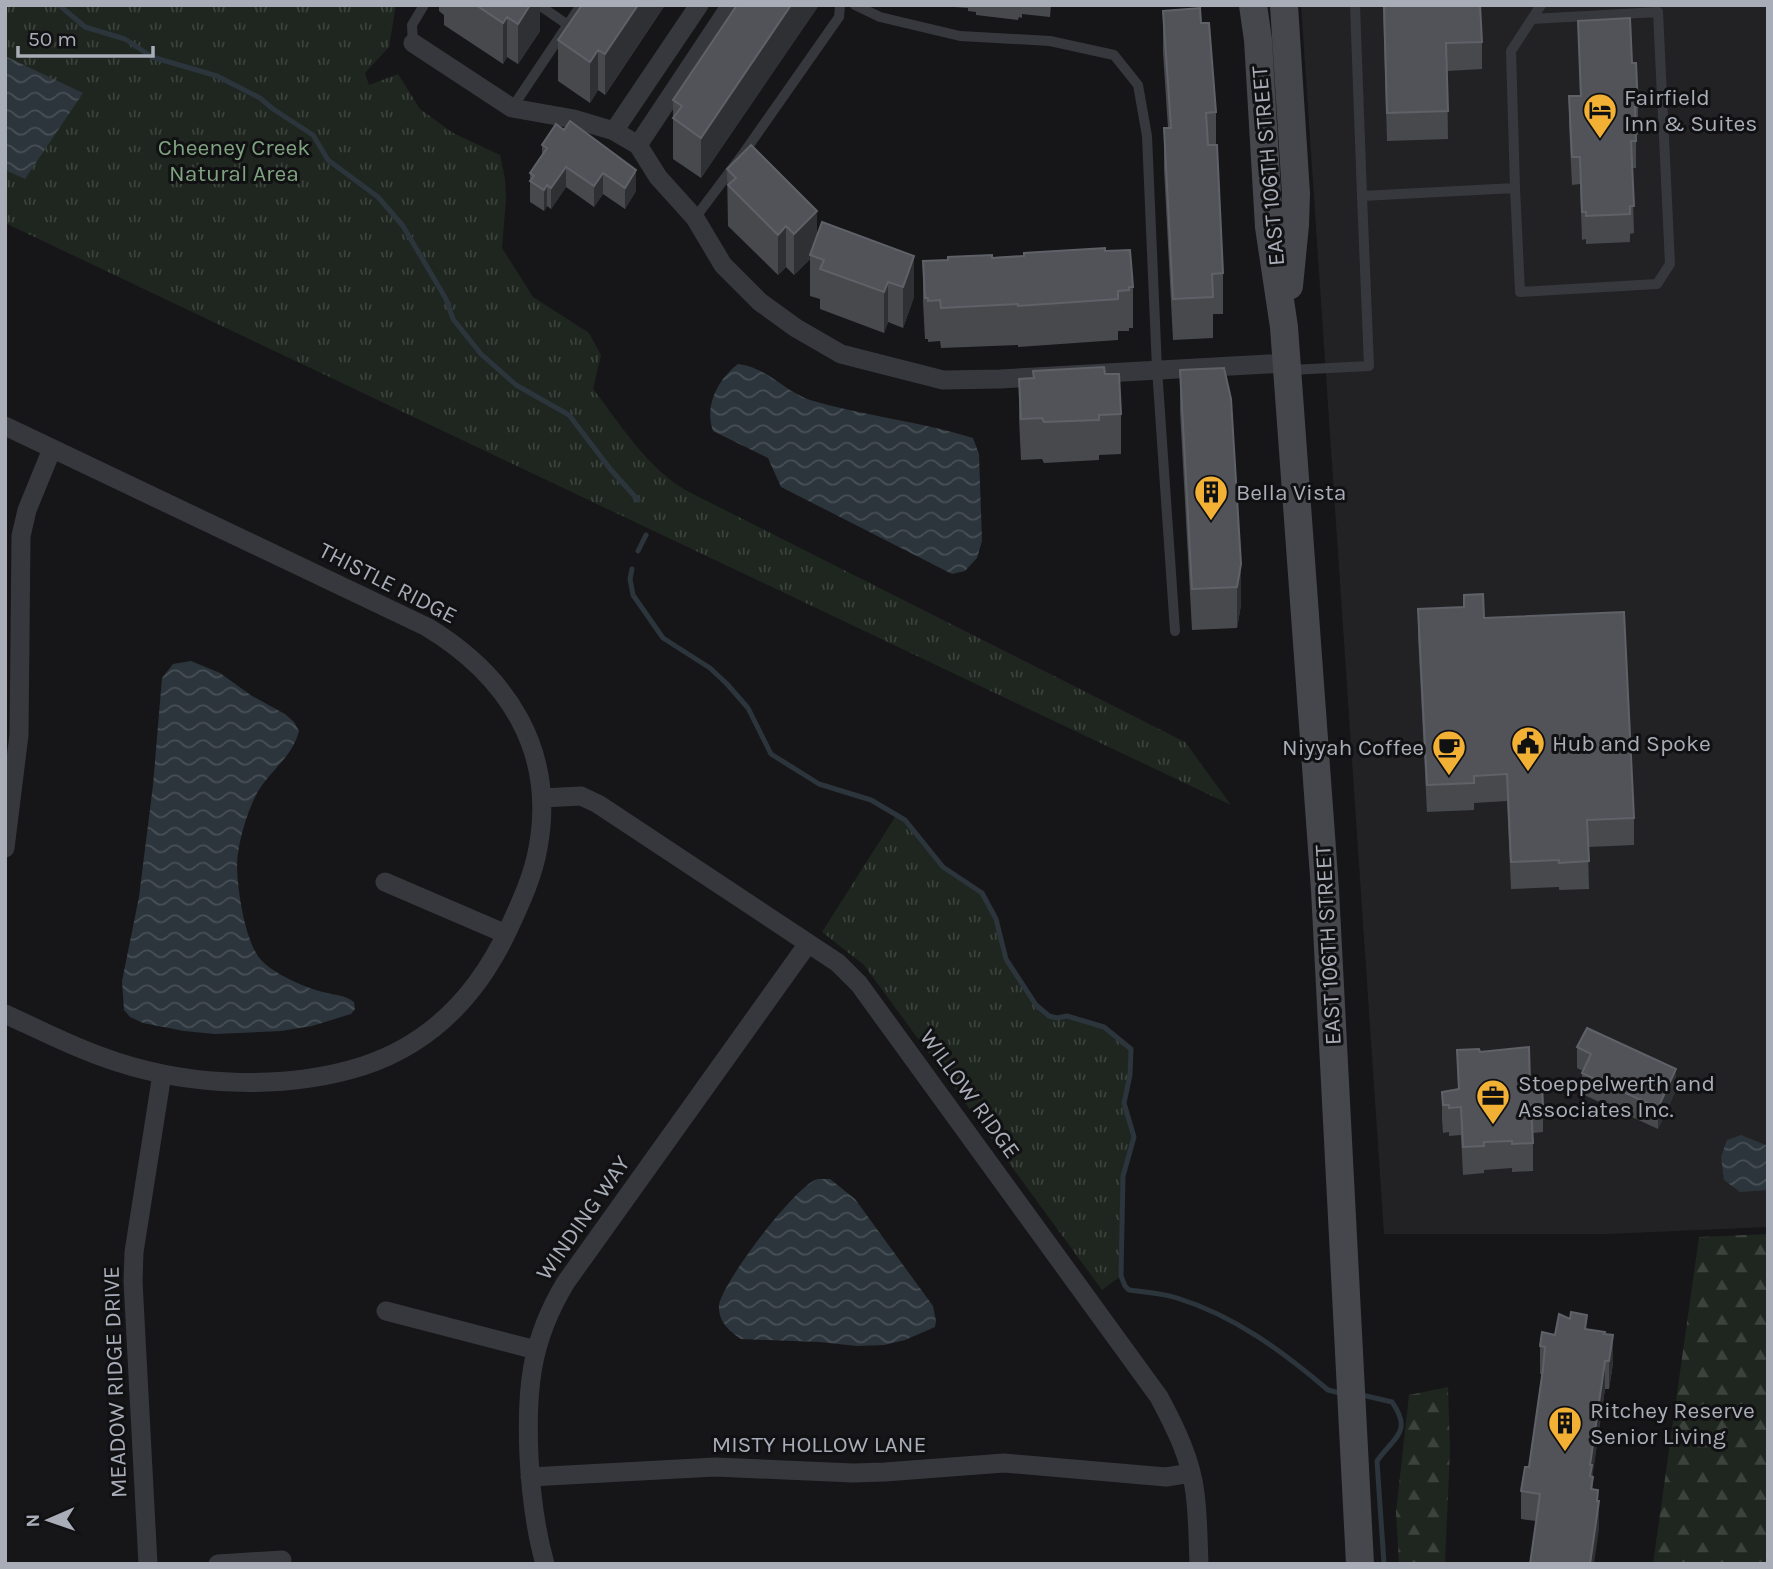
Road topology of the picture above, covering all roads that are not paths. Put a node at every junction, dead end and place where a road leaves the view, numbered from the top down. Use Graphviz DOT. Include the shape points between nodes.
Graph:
graph roads {
  1 [pos="424,5"];
  2 [pos="539,5"];
  3 [pos="581,5"];
  4 [pos="699,5"];
  5 [pos="731,5"];
  6 [pos="840,5"];
  7 [pos="855,5"];
  8 [pos="1253,5"];
  9 [pos="1284,5"];
  10 [pos="1355,5"];
  11 [pos="1541,5"];
  12 [pos="1657,9"];
  13 [pos="1591,10"];
  14 [pos="1532,19"];
  15 [pos="568,25"];
  16 [pos="413,43"];
  17 [pos="512,108"];
  18 [pos="614,131"];
  19 [pos="638,145"];
  20 [pos="1515,188"];
  21 [pos="1362,196"];
  22 [pos="695,218"];
  23 [pos="1284,327"];
  24 [pos="1286,366"];
  25 [pos="1157,369"];
  26 [pos="5,426"];
  27 [pos="52,449"];
  28 [pos="1175,631"];
  29 [pos="542,798"];
  30 [pos="5,848"];
  31 [pos="385,882"];
  32 [pos="506,934"];
  33 [pos="807,945"];
  34 [pos="5,1014"];
  35 [pos="162,1074"];
  36 [pos="386,1311"];
  37 [pos="536,1350"];
  38 [pos="1191,1474"];
  39 [pos="530,1477"];
  40 [pos="282,1560"];
  41 [pos="148,1564"];
  42 [pos="218,1564"];
  43 [pos="545,1564"];
  44 [pos="1199,1564"];
  45 [pos="1360,1564"];
  1 -- 16 [label="lane" via="412,25"];
  2 -- 15 [label="lane"];
  3 -- 15 [label="lane"];
  4 -- 18 [label="street"];
  5 -- 19 [label="street"];
  6 -- 22 [label="lane" via="839,17"];
  7 -- 25 [label="lane" via="880,17 960,36 1050,41 1114,55 1138,85 1147,136"];
  8 -- 23 [label="main road, EAST 106TH STREET" via="1269,227"];
  9 -- 23 [label="main road, EAST 106TH STREET" via="1296,194"];
  10 -- 21 [label="lane"];
  11 -- 14 [label="lane"];
  12 -- 13 [label="lane"];
  12 -- 20 [label="lane" via="1670,264 1657,284 1520,292"];
  13 -- 14 [label="lane"];
  14 -- 20 [label="lane" via="1511,51"];
  15 -- 17 [label="lane"];
  16 -- 17 [label="street"];
  17 -- 18 [label="street"];
  18 -- 19 [label="street"];
  19 -- 22 [label="street" via="658,177"];
  20 -- 21 [label="lane"];
  21 -- 24 [label="lane" via="1369,366"];
  22 -- 25 [label="street" via="723,265 760,302 841,354 943,380"];
  23 -- 24 [label="main road, EAST 106TH STREET"];
  24 -- 25 [label="street"];
  24 -- 45 [label="main road, EAST 106TH STREET" via="1325,890"];
  25 -- 28 [label="lane"];
  26 -- 27 [label="street, THISTLE RIDGE"];
  27 -- 29 [label="street, THISTLE RIDGE" via="456,644 511,704 536,762"];
  27 -- 30 [label="street" via="21,536 19,735"];
  29 -- 32 [label="street, THISTLE RIDGE" via="538,848"];
  29 -- 33 [label="street, WILLOW RIDGE" via="581,796 598,804"];
  31 -- 32 [label="street"];
  32 -- 35 [label="street, THISTLE RIDGE" via="487,971 444,1020 376,1061 285,1080"];
  33 -- 37 [label="street, WINDING WAY" via="566,1282"];
  33 -- 38 [label="street, WILLOW RIDGE" via="838,963 859,984 1110,1328 1159,1397"];
  34 -- 35 [label="street, THISTLE RIDGE" via="99,1055"];
  35 -- 41 [label="street, MEADOW RIDGE DRIVE" via="133,1281"];
  36 -- 37 [label="street"];
  37 -- 39 [label="street, WINDING WAY" via="527,1408"];
  38 -- 39 [label="street, MISTY HOLLOW LANE" via="1166,1477 1004,1463 853,1473 715,1467"];
  38 -- 44 [label="street, WILLOW RIDGE"];
  39 -- 43 [label="street, WINDING WAY"];
  40 -- 42 [label="street"];
}
